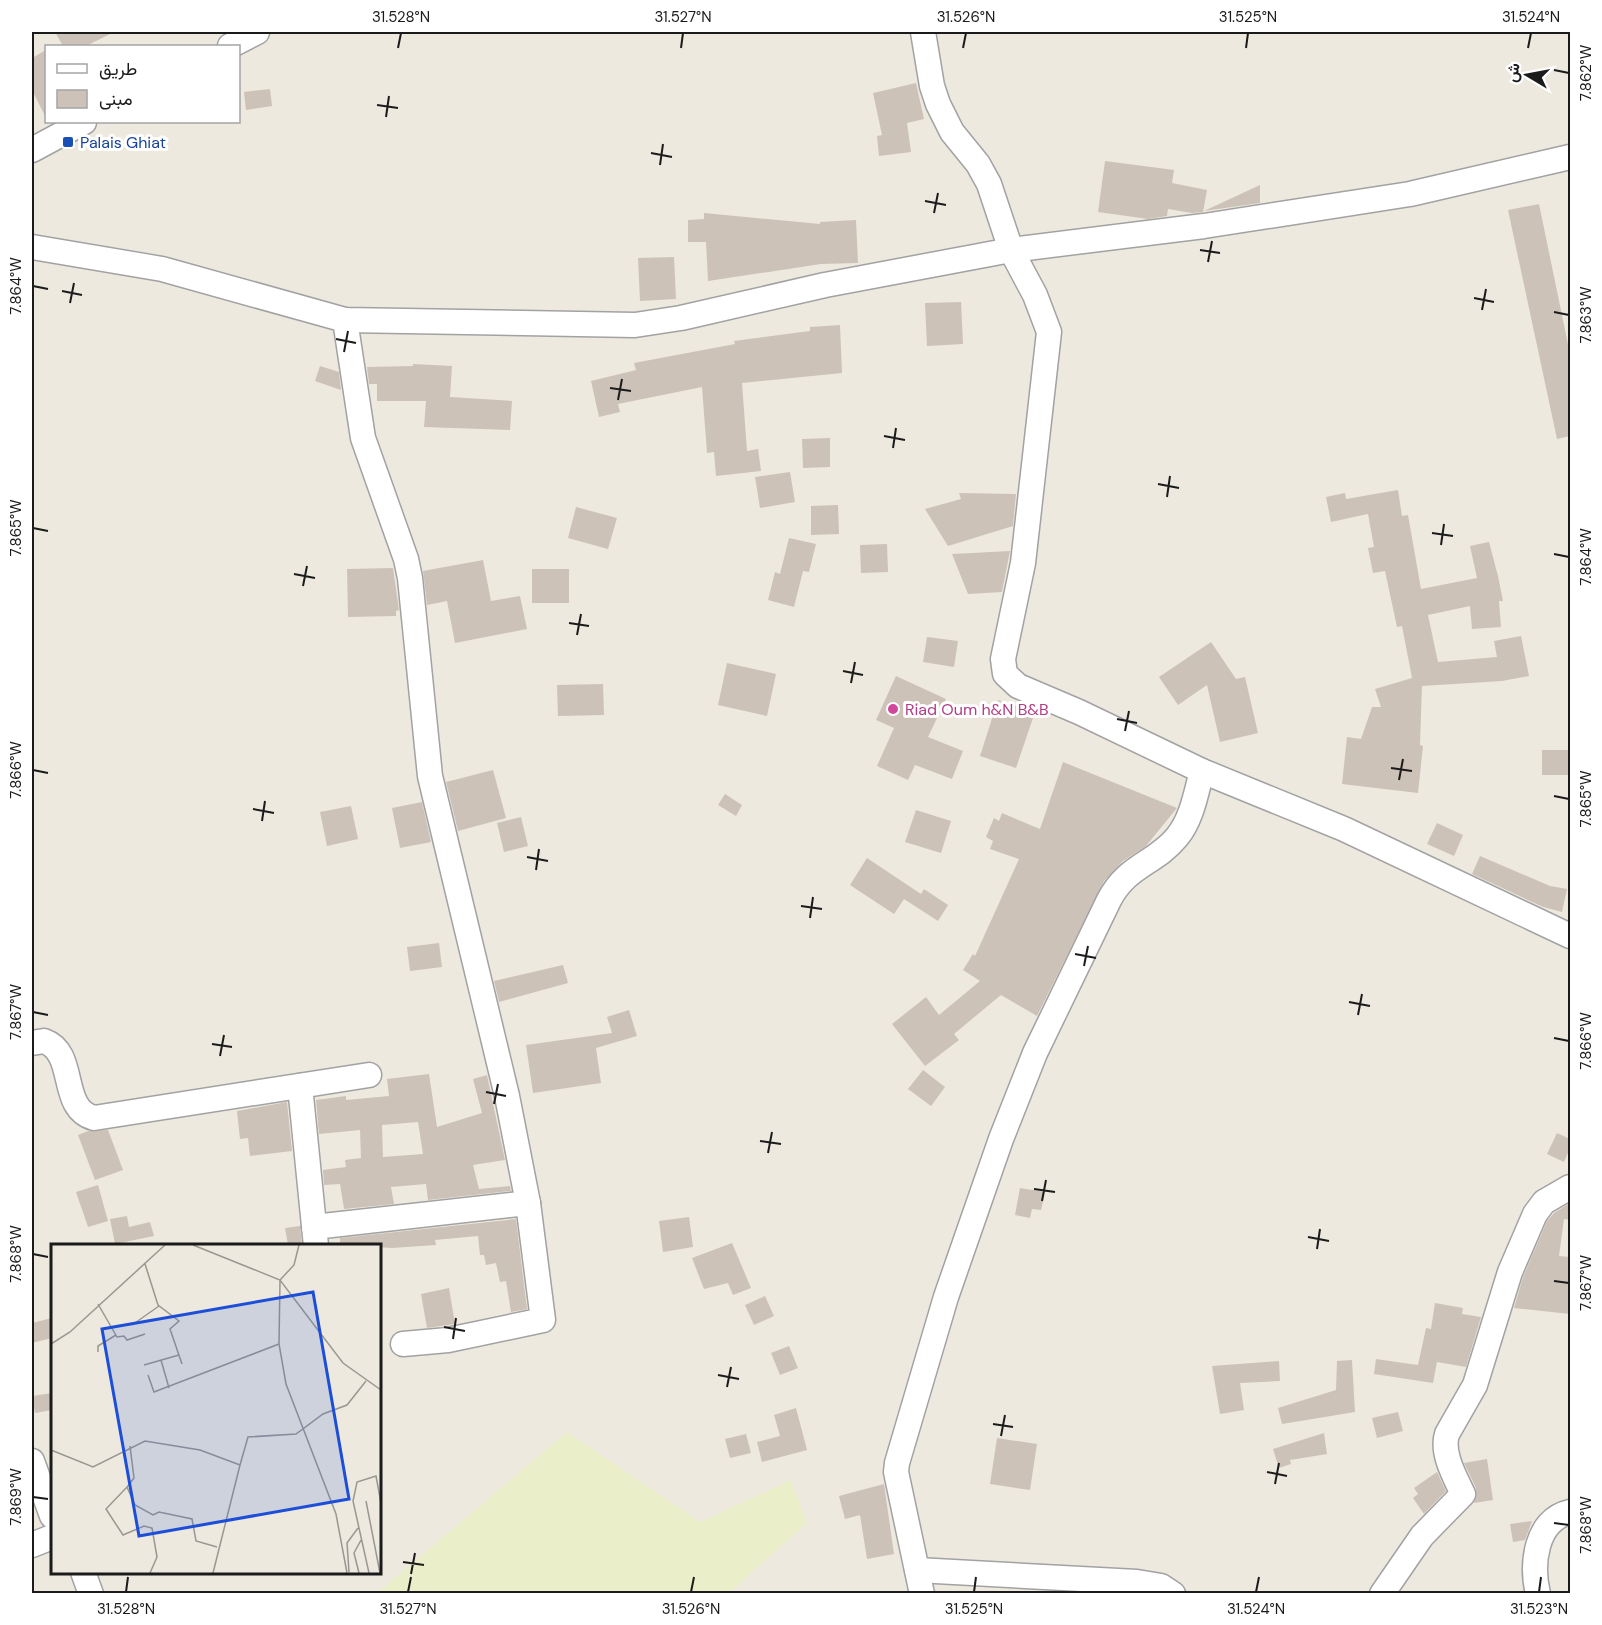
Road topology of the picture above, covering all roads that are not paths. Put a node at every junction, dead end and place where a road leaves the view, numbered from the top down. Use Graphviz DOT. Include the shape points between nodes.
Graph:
graph roads {
  1 [pos="257,32"];
  2 [pos="923,32"];
  3 [pos="232,45"];
  4 [pos="82,123"];
  5 [pos="32,150"];
  6 [pos="1570,157"];
  7 [pos="32,247"];
  8 [pos="1011,250"];
  9 [pos="345,320"];
  10 [pos="1202,771"];
  11 [pos="1570,936"];
  12 [pos="32,1043"];
  13 [pos="369,1075"];
  14 [pos="300,1086"];
  15 [pos="1570,1187"];
  16 [pos="528,1203"];
  17 [pos="315,1236"];
  18 [pos="404,1344"];
  19 [pos="32,1461"];
  20 [pos="1570,1512"];
  21 [pos="51,1513"];
  22 [pos="51,1537"];
  23 [pos="32,1545"];
  24 [pos="84,1574"];
  25 [pos="920,1582"];
  26 [pos="91,1593"];
  27 [pos="1173,1593"];
  28 [pos="1382,1593"];
  29 [pos="1538,1593"];
  1 -- 3 [label="street"];
  2 -- 8 [label="street" via="938,104 952,132 989,184"];
  4 -- 5 [label="street"];
  6 -- 8 [label="street" via="1410,194 1204,226"];
  7 -- 9 [label="street" via="162,269"];
  8 -- 9 [label="street" via="635,324"];
  8 -- 10 [label="street" via="1045,315 1049,349 1023,563 1003,659 1005,674 1018,686"];
  9 -- 16 [label="street" via="363,438 410,578 430,776 507,1096"];
  10 -- 11 [label="street" via="1344,829"];
  10 -- 25 [label="street" via="1189,816 1177,838 1119,881 1108,900 1035,1053 968,1230 897,1463"];
  12 -- 14 [label="street" via="44,1041 58,1051 77,1107 94,1118"];
  13 -- 14 [label="street"];
  14 -- 17 [label="street"];
  15 -- 28 [label="street" via="1544,1202 1535,1214 1510,1272 1475,1385 1447,1434 1446,1453 1463,1494 1422,1536"];
  16 -- 17 [label="street"];
  16 -- 18 [label="street" via="543,1320 448,1340"];
  19 -- 21 [label="street"];
  20 -- 29 [label="street" via="1555,1520 1538,1545 1534,1574"];
  22 -- 23 [label="street"];
  24 -- 26 [label="street"];
  25 -- 27 [label="street" via="1137,1582 1161,1586"];
}
